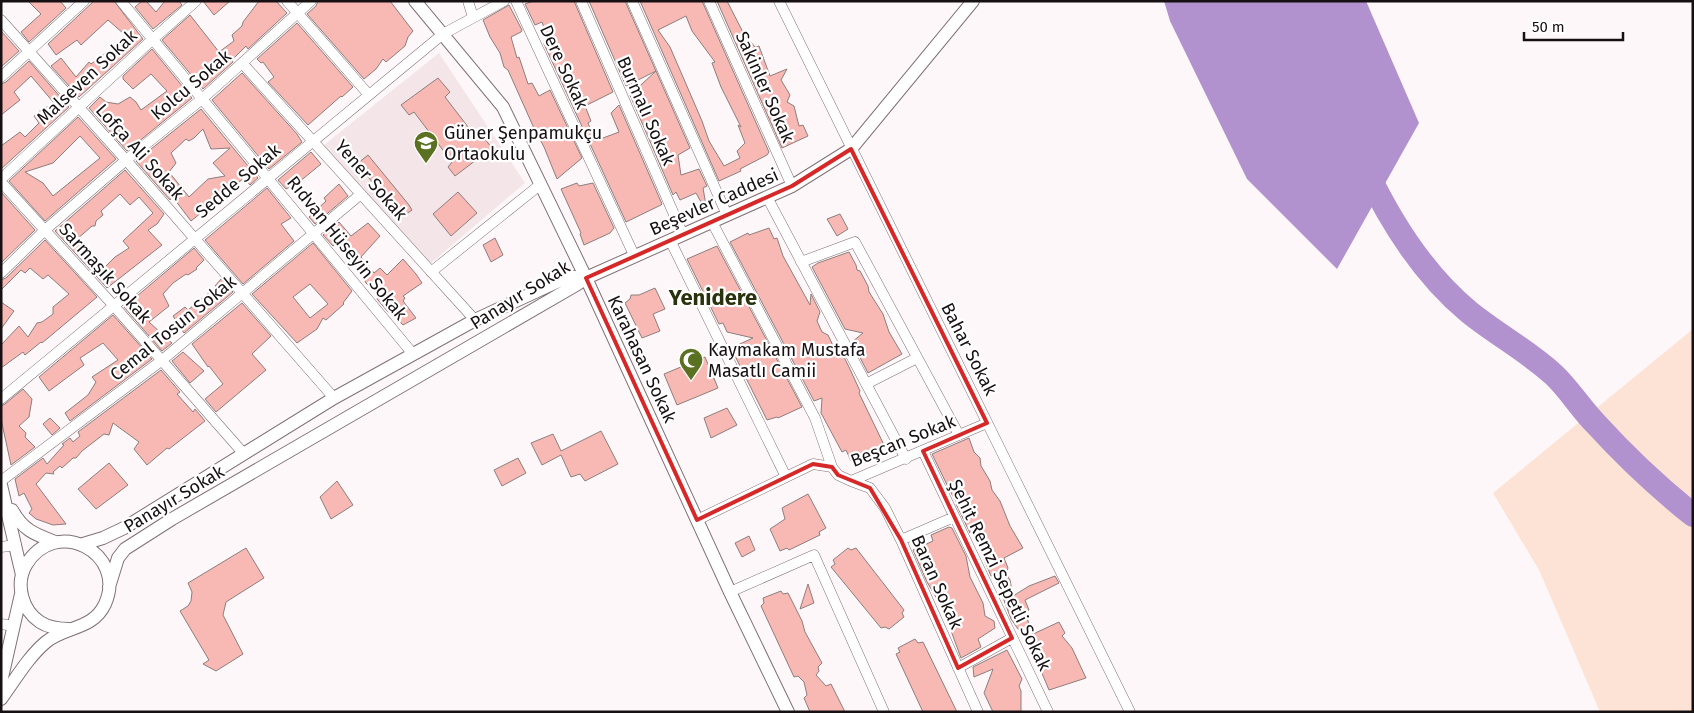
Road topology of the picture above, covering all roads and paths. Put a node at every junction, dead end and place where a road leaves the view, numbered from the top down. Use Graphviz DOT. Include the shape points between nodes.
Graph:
graph roads {
  1 [pos="84,1"];
  2 [pos="121,1"];
  3 [pos="196,1"];
  4 [pos="287,1"];
  5 [pos="311,1"];
  6 [pos="415,1"];
  7 [pos="468,1"];
  8 [pos="504,1"];
  9 [pos="516,1"];
  10 [pos="580,1"];
  11 [pos="632,1"];
  12 [pos="709,1"];
  13 [pos="779,1"];
  14 [pos="973,1"];
  15 [pos="298,13"];
  16 [pos="473,17"];
  17 [pos="1,20"];
  18 [pos="443,34"];
  19 [pos="153,39"];
  20 [pos="28,51"];
  21 [pos="242,63"];
  22 [pos="1,77"];
  23 [pos="369,95"];
  24 [pos="202,98"];
  25 [pos="78,107"];
  26 [pos="314,140"];
  27 [pos="851,149"];
  28 [pos="126,160"];
  29 [pos="269,177"];
  30 [pos="1,180"];
  31 [pos="541,184"];
  32 [pos="792,186"];
  33 [pos="361,194"];
  34 [pos="767,198"];
  35 [pos="727,215"];
  36 [pos="712,222"];
  37 [pos="44,230"];
  38 [pos="314,233"];
  39 [pos="682,235"];
  40 [pos="195,238"];
  41 [pos="670,240"];
  42 [pos="634,256"];
  43 [pos="801,262"];
  44 [pos="431,272"];
  45 [pos="1,273"];
  46 [pos="586,278"];
  47 [pos="242,294"];
  48 [pos="114,306"];
  49 [pos="474,320"];
  50 [pos="414,354"];
  51 [pos="917,358"];
  52 [pos="161,361"];
  53 [pos="866,384"];
  54 [pos="334,398"];
  55 [pos="1,399"];
  56 [pos="987,423"];
  57 [pos="959,435"];
  58 [pos="923,451"];
  59 [pos="244,454"];
  60 [pos="906,459"];
  61 [pos="832,466"];
  62 [pos="786,477"];
  63 [pos="851,481"];
  64 [pos="1,483"];
  65 [pos="4,498"];
  66 [pos="954,518"];
  67 [pos="697,520"];
  68 [pos="901,540"];
  69 [pos="54,542"];
  70 [pos="83,544"];
  71 [pos="16,546"];
  72 [pos="1,547"];
  73 [pos="22,575"];
  74 [pos="109,587"];
  75 [pos="22,592"];
  76 [pos="730,592"];
  77 [pos="8,625"];
  78 [pos="70,629"];
  79 [pos="1012,638"];
  80 [pos="958,668"];
  81 [pos="1,682"];
  82 [pos="1,699"];
  83 [pos="788,712"];
  84 [pos="884,712"];
  85 [pos="978,712"];
  86 [pos="1048,712"];
  87 [pos="1130,712"];
  1 -- 20 [label="street"];
  2 -- 19 [label="street, Rıdvan Hüseyin Sokak"];
  3 -- 19 [label="street, Malseven Sokak"];
  4 -- 15 [label="street"];
  5 -- 15 [label="street, Kolcu Sokak"];
  6 -- 18 [label="street, Karahasan Sokak"];
  7 -- 16 [label="street"];
  8 -- 16 [label="street, Sedde Sokak"];
  9 -- 42 [label="street, Dere Sokak"];
  10 -- 39 [label="street, Burmalı Sokak"];
  11 -- 35 [label="street"];
  12 -- 32 [label="street, Sakinler Sokak"];
  13 -- 27 [label="street, Bahar Sokak"];
  14 -- 27 [label="street, Beşevler Caddesi"];
  15 -- 21 [label="street, Kolcu Sokak"];
  15 -- 23 [label="street"];
  16 -- 18 [label="street, Sedde Sokak"];
  17 -- 20 [label="street, Lofça Ali Sokak"];
  18 -- 23 [label="street, Sedde Sokak"];
  18 -- 31 [label="street, Karahasan Sokak" via="503,107"];
  19 -- 24 [label="street, Rıdvan Hüseyin Sokak"];
  19 -- 25 [label="street, Malseven Sokak"];
  20 -- 22 [label="street"];
  20 -- 25 [label="street, Lofça Ali Sokak"];
  21 -- 24 [label="street, Kolcu Sokak"];
  21 -- 26 [label="street, Yener Sokak"];
  23 -- 26 [label="street, Sedde Sokak"];
  24 -- 28 [label="street, Kolcu Sokak"];
  24 -- 29 [label="street, Rıdvan Hüseyin Sokak"];
  25 -- 28 [label="street, Lofça Ali Sokak"];
  25 -- 30 [label="street, Malseven Sokak"];
  26 -- 29 [label="street, Sedde Sokak"];
  26 -- 33 [label="street, Yener Sokak"];
  27 -- 32 [label="street, Beşevler Caddesi"];
  27 -- 56 [label="street, Bahar Sokak"];
  28 -- 37 [label="street, Kolcu Sokak"];
  28 -- 40 [label="street, Lofça Ali Sokak"];
  29 -- 38 [label="street, Rıdvan Hüseyin Sokak"];
  29 -- 40 [label="street, Sedde Sokak"];
  30 -- 37 [label="street, Sarmaşık Sokak"];
  31 -- 44 [label="street"];
  31 -- 46 [label="street, Karahasan Sokak"];
  32 -- 34 [label="street, Beşevler Caddesi"];
  33 -- 38 [label="street, Cemal Tosun Sokak"];
  33 -- 44 [label="street, Yener Sokak"];
  34 -- 35 [label="street, Beşevler Caddesi"];
  34 -- 43 [label="street"];
  35 -- 36 [label="street, Beşevler Caddesi"];
  36 -- 39 [label="street, Beşevler Caddesi"];
  36 -- 61 [label="street" via="815,418"];
  37 -- 45 [label="street, Kolcu Sokak"];
  37 -- 48 [label="street, Sarmaşık Sokak"];
  38 -- 47 [label="street, Cemal Tosun Sokak"];
  38 -- 50 [label="street, Rıdvan Hüseyin Sokak"];
  39 -- 41 [label="street, Beşevler Caddesi"];
  40 -- 47 [label="street, Lofça Ali Sokak"];
  40 -- 48 [label="street, Sedde Sokak"];
  41 -- 42 [label="street, Beşevler Caddesi"];
  41 -- 62 [label="street"];
  42 -- 46 [label="street, Beşevler Caddesi"];
  43 -- 51 [label="street" via="855,242"];
  43 -- 53 [label="street"];
  44 -- 49 [label="street, Yener Sokak"];
  46 -- 49 [label="street, Panayır Sokak" via="562,279"];
  46 -- 67 [label="street, Karahasan Sokak"];
  46 -- 74 [label="street, Panayır Sokak" via="125,549 118,558"];
  47 -- 52 [label="street, Cemal Tosun Sokak"];
  47 -- 54 [label="street, Lofça Ali Sokak"];
  48 -- 52 [label="street, Sarmaşık Sokak"];
  48 -- 55 [label="street, Sedde Sokak"];
  49 -- 50 [label="street, Panayır Sokak"];
  50 -- 54 [label="street, Panayır Sokak"];
  51 -- 53 [label="street"];
  51 -- 57 [label="street"];
  52 -- 59 [label="street, Sarmaşık Sokak"];
  52 -- 64 [label="street, Cemal Tosun Sokak"];
  53 -- 60 [label="street"];
  54 -- 59 [label="street, Panayır Sokak"];
  56 -- 57 [label="street, Beşcan Sokak"];
  56 -- 87 [label="street, Bahar Sokak"];
  57 -- 58 [label="street, Beşcan Sokak"];
  58 -- 60 [label="street, Beşcan Sokak"];
  58 -- 66 [label="street, Şehit Remzi Sepetli Sokak"];
  59 -- 70 [label="street, Panayır Sokak" via="124,528"];
  60 -- 63 [label="street, Beşcan Sokak"];
  61 -- 62 [label="street, Beşcan Sokak" via="812,464"];
  61 -- 63 [label="street, Beşcan Sokak" via="838,475"];
  62 -- 67 [label="street, Beşcan Sokak"];
  63 -- 68 [label="street, Baran Sokak" via="870,488"];
  64 -- 65 [label="street"];
  65 -- 69 [label="street" via="19,523"];
  65 -- 71 [label="street"];
  66 -- 68 [label="street"];
  66 -- 79 [label="street, Şehit Remzi Sepetli Sokak"];
  67 -- 76 [label="street, Karahasan Sokak"];
  68 -- 80 [label="street, Baran Sokak"];
  69 -- 70 [label="street"];
  69 -- 73 [label="street" via="41,547 31,557"];
  70 -- 74 [label="street" via="104,563"];
  71 -- 72 [label="street"];
  71 -- 73 [label="street"];
  73 -- 75 [label="street"];
  74 -- 78 [label="street" via="105,605 96,616 84,625"];
  75 -- 77 [label="street"];
  75 -- 78 [label="street" via="22,599 30,612 41,622 55,628"];
  76 -- 83 [label="street, Karahasan Sokak"];
  76 -- 84 [label="street" via="814,554"];
  77 -- 81 [label="street"];
  78 -- 82 [label="street" via="46,642 31,657"];
  79 -- 80 [label="street"];
  79 -- 86 [label="street, Şehit Remzi Sepetli Sokak"];
  80 -- 85 [label="street, Baran Sokak"];
}
